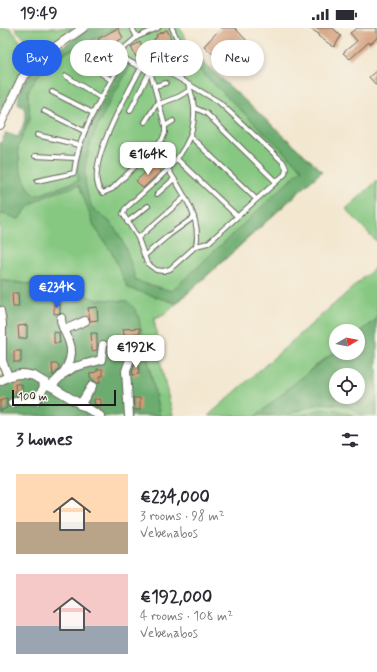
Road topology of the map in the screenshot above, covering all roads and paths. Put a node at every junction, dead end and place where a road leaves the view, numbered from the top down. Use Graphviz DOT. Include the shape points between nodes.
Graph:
graph roads {
  1 [pos="83,28"];
  2 [pos="132,28"];
  3 [pos="158,28"];
  4 [pos="172,28"];
  5 [pos="137,37"];
  6 [pos="178,40"];
  7 [pos="128,45"];
  8 [pos="66,76"];
  9 [pos="106,76"];
  10 [pos="114,76"];
  11 [pos="137,76"];
  12 [pos="148,76"];
  13 [pos="151,76"];
  14 [pos="174,76"];
  15 [pos="112,80"];
  16 [pos="166,84"];
  17 [pos="188,84"];
  18 [pos="154,86"];
  19 [pos="190,90"];
  20 [pos="52,92"];
  21 [pos="101,98"];
  22 [pos="159,103"];
  23 [pos="195,108"];
  24 [pos="130,111"];
  25 [pos="44,112"];
  26 [pos="93,113"];
  27 [pos="173,121"];
  28 [pos="145,122"];
  29 [pos="0,125"];
  30 [pos="165,126"];
  31 [pos="84,131"];
  32 [pos="37,135"];
  33 [pos="190,137"];
  34 [pos="79,145"];
  35 [pos="35,156"];
  36 [pos="76,158"];
  37 [pos="178,160"];
  38 [pos="168,169"];
  39 [pos="174,179"];
  40 [pos="37,181"];
  41 [pos="276,182"];
  42 [pos="157,194"];
  43 [pos="185,197"];
  44 [pos="256,199"];
  45 [pos="148,206"];
  46 [pos="237,216"];
  47 [pos="194,218"];
  48 [pos="127,222"];
  49 [pos="138,238"];
  50 [pos="196,246"];
  51 [pos="144,256"];
  52 [pos="0,311"];
  53 [pos="61,318"];
  54 [pos="85,321"];
  55 [pos="64,330"];
  56 [pos="103,345"];
  57 [pos="134,350"];
  58 [pos="65,372"];
  59 [pos="8,376"];
  60 [pos="0,382"];
  61 [pos="47,384"];
  62 [pos="92,386"];
  63 [pos="12,403"];
  64 [pos="80,405"];
  65 [pos="100,416"];
  66 [pos="129,416"];
  1 -- 29 [label="street" via="48,52 22,78"];
  2 -- 5 [label="lane"];
  3 -- 5 [label="lane"];
  4 -- 6 [label="lane"];
  5 -- 7 [label="lane"];
  8 -- 21 [label="lane"];
  9 -- 15 [label="lane"];
  10 -- 15 [label="lane"];
  11 -- 30 [label="lane" via="100,155 97,183 103,193 112,189 157,146 162,140"];
  12 -- 24 [label="lane"];
  13 -- 18 [label="lane"];
  14 -- 17 [label="lane"];
  15 -- 21 [label="lane"];
  16 -- 18 [label="lane"];
  17 -- 19 [label="lane"];
  17 -- 41 [label="lane" via="219,102 283,162 285,174"];
  18 -- 22 [label="lane"];
  19 -- 22 [label="lane"];
  19 -- 23 [label="lane"];
  20 -- 26 [label="lane"];
  21 -- 26 [label="lane"];
  22 -- 28 [label="lane"];
  22 -- 30 [label="lane"];
  23 -- 33 [label="lane"];
  23 -- 41 [label="lane" via="206,112"];
  25 -- 31 [label="lane"];
  26 -- 31 [label="lane"];
  27 -- 30 [label="lane"];
  31 -- 34 [label="lane"];
  32 -- 34 [label="lane"];
  33 -- 37 [label="lane"];
  33 -- 44 [label="lane"];
  34 -- 36 [label="lane"];
  35 -- 36 [label="lane"];
  36 -- 40 [label="lane" via="74,173"];
  37 -- 38 [label="lane"];
  37 -- 46 [label="lane"];
  38 -- 39 [label="lane"];
  38 -- 48 [label="lane" via="125,210 123,214"];
  39 -- 42 [label="lane"];
  39 -- 43 [label="lane"];
  41 -- 44 [label="lane"];
  43 -- 47 [label="lane"];
  43 -- 49 [label="lane"];
  44 -- 46 [label="lane"];
  45 -- 48 [label="lane"];
  46 -- 50 [label="lane" via="208,243"];
  47 -- 50 [label="lane" via="198,236"];
  47 -- 51 [label="lane" via="169,234"];
  48 -- 49 [label="lane"];
  49 -- 51 [label="lane"];
  50 -- 51 [label="lane" via="170,269 163,271 151,267"];
  52 -- 59 [label="street" via="2,361"];
  53 -- 55 [label="street"];
  54 -- 55 [label="street"];
  55 -- 58 [label="street" via="71,347"];
  56 -- 58 [label="street" via="102,360"];
  57 -- 66 [label="street" via="126,372"];
  58 -- 61 [label="street"];
  59 -- 60 [label="street"];
  59 -- 61 [label="street" via="24,373"];
  61 -- 63 [label="street" via="36,401 24,399"];
  61 -- 64 [label="street"];
  62 -- 64 [label="street"];
  64 -- 65 [label="street"];
}
